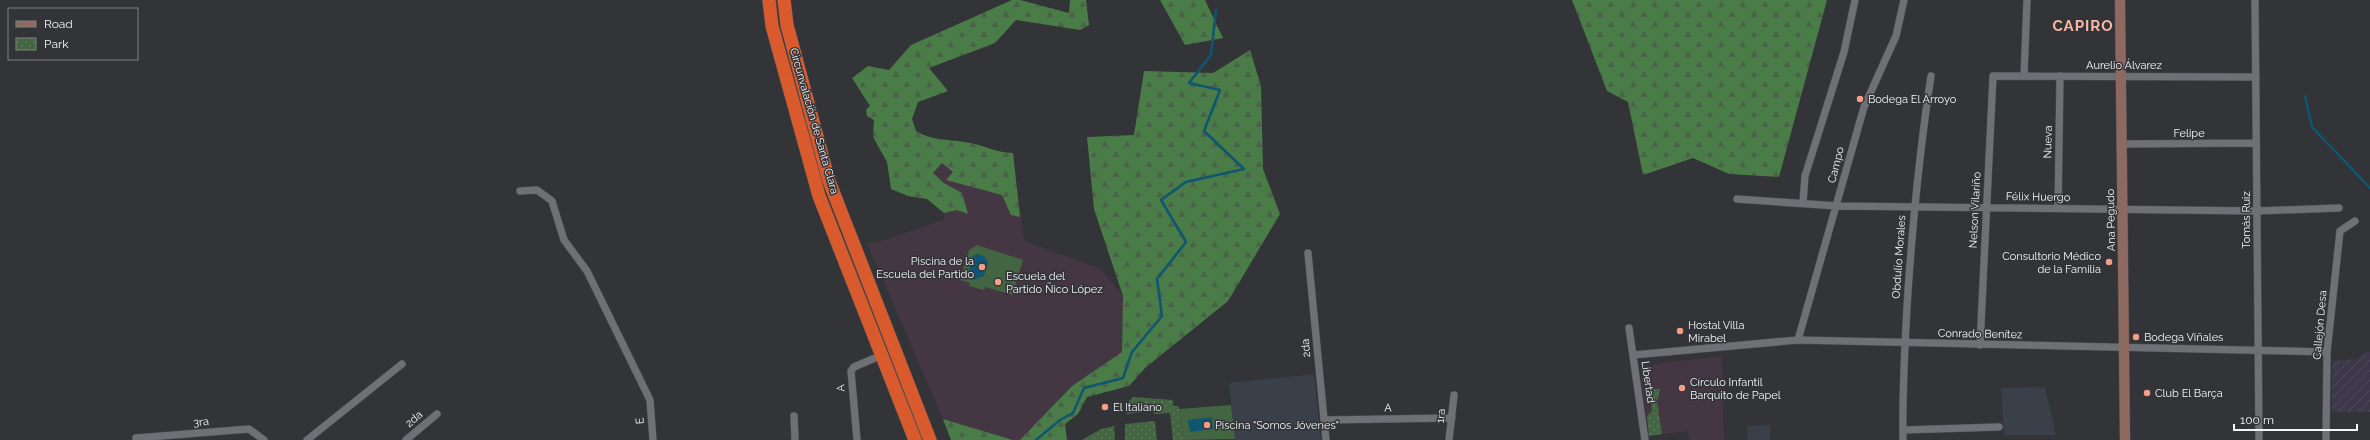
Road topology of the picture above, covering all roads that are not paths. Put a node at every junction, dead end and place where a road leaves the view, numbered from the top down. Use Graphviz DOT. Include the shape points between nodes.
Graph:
graph roads {
  1 [pos="769,0"];
  2 [pos="784,0"];
  3 [pos="1855,0"];
  4 [pos="1904,0"];
  5 [pos="2027,0"];
  6 [pos="2120,0"];
  7 [pos="2255,0"];
  8 [pos="1931,76"];
  9 [pos="1993,76"];
  10 [pos="2024,76"];
  11 [pos="2060,76"];
  12 [pos="2121,76"];
  13 [pos="2256,76"];
  14 [pos="2256,143"];
  15 [pos="2122,144"];
  16 [pos="520,191"];
  17 [pos="1737,198"];
  18 [pos="1803,203"];
  19 [pos="1837,206"];
  20 [pos="1914,207"];
  21 [pos="1986,208"];
  22 [pos="2339,208"];
  23 [pos="2058,209"];
  24 [pos="2123,209"];
  25 [pos="2257,211"];
  26 [pos="2355,221"];
  27 [pos="1308,253"];
  28 [pos="1629,328"];
  29 [pos="1798,340"];
  30 [pos="1905,344"];
  31 [pos="1980,345"];
  32 [pos="2125,348"];
  33 [pos="2258,351"];
  34 [pos="2327,352"];
  35 [pos="882,354"];
  36 [pos="1633,355"];
  37 [pos="402,364"];
  38 [pos="1454,395"];
  39 [pos="437,414"];
  40 [pos="794,416"];
  41 [pos="1452,418"];
  42 [pos="1324,420"];
  43 [pos="1999,427"];
  44 [pos="1903,430"];
  45 [pos="136,438"];
  46 [pos="162,438"];
  47 [pos="310,439"];
  48 [pos="264,440"];
  49 [pos="406,440"];
  50 [pos="653,440"];
  51 [pos="795,440"];
  52 [pos="857,440"];
  53 [pos="915,440"];
  54 [pos="930,440"];
  55 [pos="1326,440"];
  56 [pos="1449,440"];
  57 [pos="1645,440"];
  58 [pos="1903,440"];
  59 [pos="2125,440"];
  60 [pos="2259,440"];
  61 [pos="2326,440"];
  1 -- 35 [label="highway, Circunvalación de Santa Clara" via="772,26 819,196"];
  2 -- 54 [label="highway, Circunvalación de Santa Clara" via="787,25 829,181"];
  3 -- 18 [label="street" via="1844,52 1805,176"];
  4 -- 19 [label="street, Campo" via="1896,36 1864,107"];
  5 -- 10 [label="street"];
  6 -- 12 [label="street, Ana Pegudo"];
  7 -- 13 [label="street, Tomás Ruiz"];
  8 -- 20 [label="street, Obdulio Morales"];
  9 -- 10 [label="street, Aurelio Álvarez"];
  9 -- 21 [label="street, Nelson Vilariño"];
  10 -- 11 [label="street, Aurelio Álvarez"];
  11 -- 12 [label="street, Aurelio Álvarez"];
  11 -- 23 [label="street, Nueva"];
  12 -- 13 [label="street, Aurelio Álvarez"];
  12 -- 15 [label="street, Ana Pegudo"];
  13 -- 14 [label="street, Tomás Ruiz"];
  14 -- 15 [label="street, Felipe"];
  14 -- 25 [label="street, Tomás Ruiz"];
  15 -- 24 [label="street, Ana Pegudo"];
  16 -- 50 [label="street, E" via="537,190 552,201 564,240 587,271 650,400"];
  17 -- 18 [label="street, Félix Huergo"];
  18 -- 19 [label="street, Félix Huergo"];
  19 -- 20 [label="street, Félix Huergo"];
  19 -- 29 [label="street, Campo"];
  20 -- 21 [label="street, Félix Huergo"];
  20 -- 30 [label="street, Obdulio Morales"];
  21 -- 23 [label="street, Félix Huergo"];
  21 -- 31 [label="street, Nelson Vilariño"];
  22 -- 25 [label="street, Félix Huergo"];
  23 -- 24 [label="street, Félix Huergo"];
  24 -- 25 [label="street, Félix Huergo"];
  24 -- 32 [label="street, Ana Pegudo"];
  25 -- 33 [label="street, Tomás Ruiz"];
  26 -- 34 [label="street, Callejón Desa" via="2340,232"];
  27 -- 42 [label="street, 2da"];
  28 -- 36 [label="street, Libertad"];
  29 -- 30 [label="street, Conrado Benítez"];
  29 -- 36 [label="street, Conrado Benítez"];
  30 -- 31 [label="street, Conrado Benítez"];
  30 -- 44 [label="street, Obdulio Morales"];
  31 -- 32 [label="street, Conrado Benítez"];
  32 -- 33 [label="street, Conrado Benítez"];
  32 -- 59 [label="street, Ana Pegudo"];
  33 -- 34 [label="street, Conrado Benítez"];
  33 -- 60 [label="street, Tomás Ruiz"];
  34 -- 61 [label="street, Callejón Desa"];
  35 -- 52 [label="street, A" via="854,366 851,371"];
  35 -- 53 [label="highway, Circunvalación de Santa Clara"];
  36 -- 57 [label="street, Libertad"];
  37 -- 47 [label="street"];
  38 -- 41 [label="street, 1ra"];
  39 -- 49 [label="street, 2da"];
  40 -- 51 [label="street"];
  41 -- 42 [label="street, A"];
  41 -- 56 [label="street, 1ra"];
  42 -- 55 [label="street, 2da"];
  43 -- 44 [label="street"];
  44 -- 58 [label="street, Obdulio Morales"];
  45 -- 46 [label="street, 3ra"];
  46 -- 48 [label="street, 3ra" via="249,428"];
}
